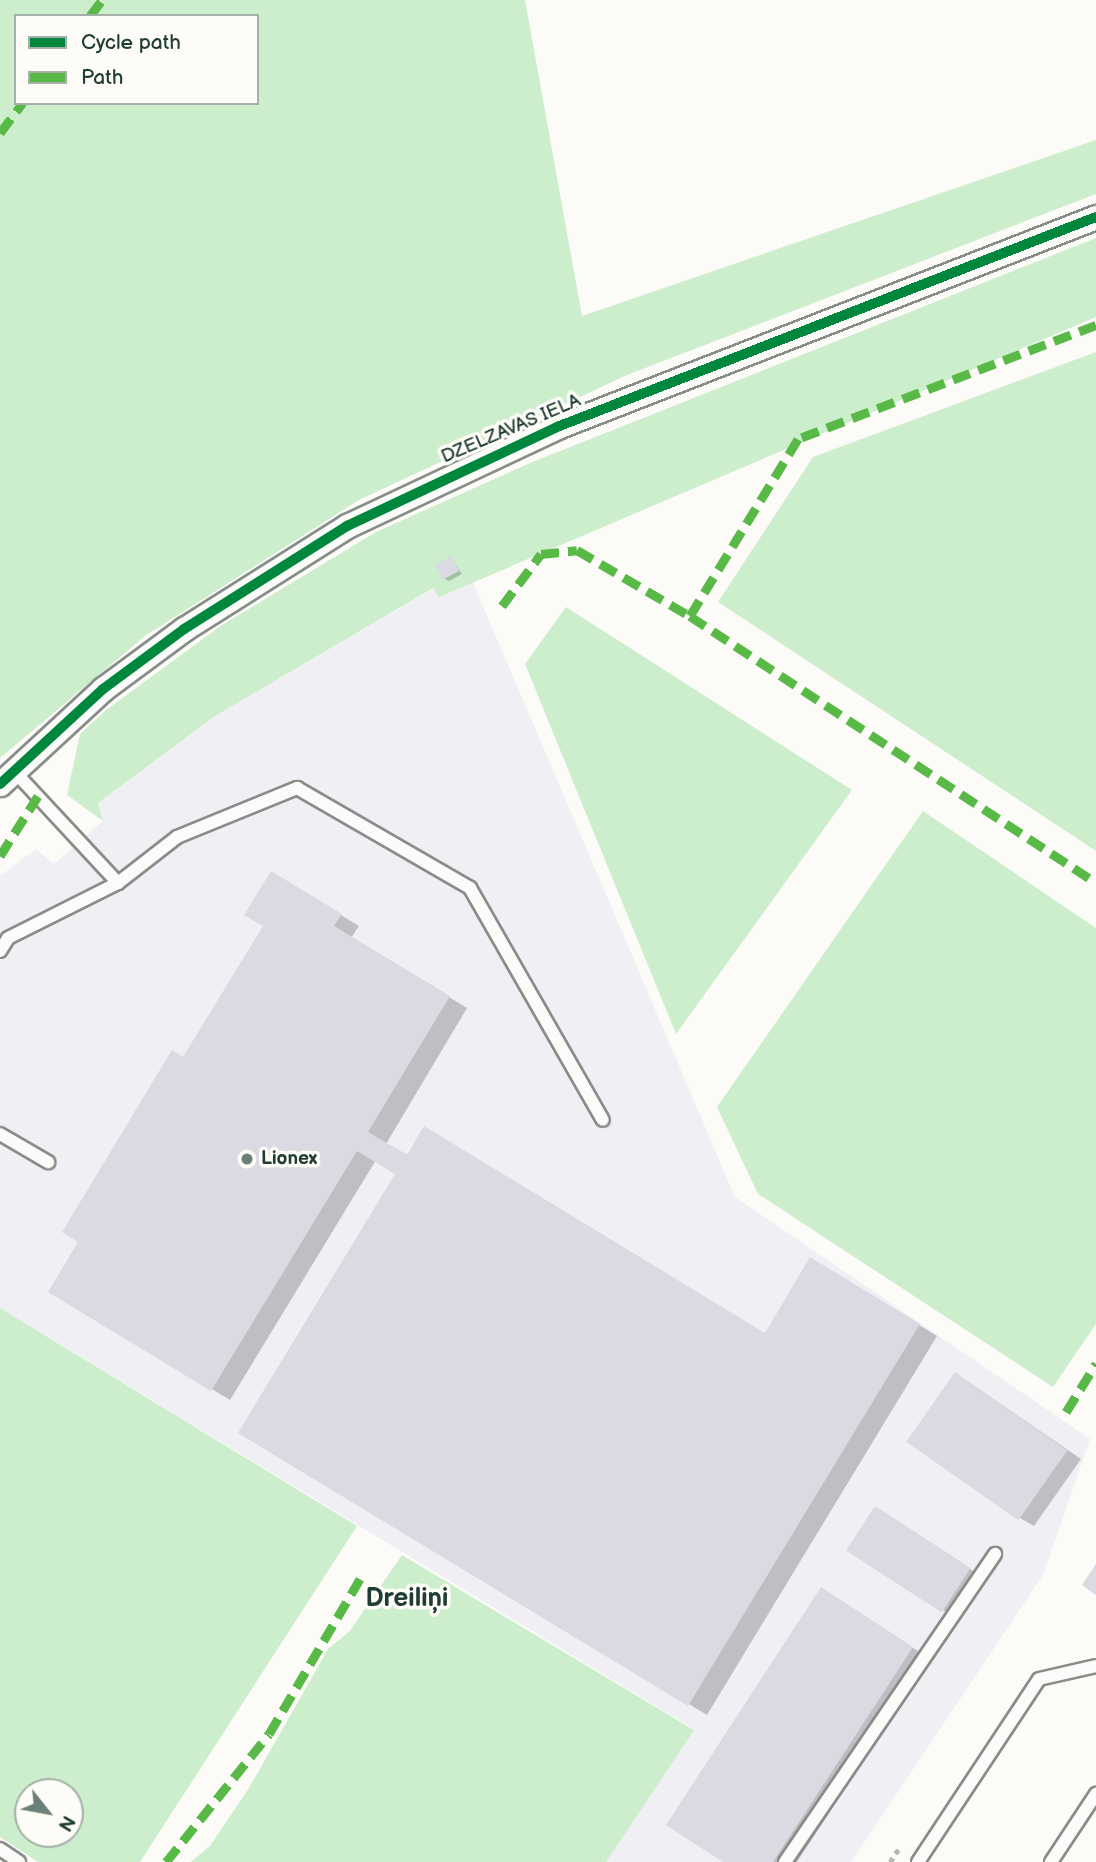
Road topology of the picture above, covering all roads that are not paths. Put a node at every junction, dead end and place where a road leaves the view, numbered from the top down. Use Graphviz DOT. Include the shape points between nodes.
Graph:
graph roads {
  1 [pos="1096,217"];
  2 [pos="7,777"];
  3 [pos="118,883"];
  4 [pos="0,951"];
  5 [pos="603,1120"];
  6 [pos="0,1134"];
  7 [pos="48,1162"];
  8 [pos="995,1554"];
  9 [pos="1096,1665"];
  10 [pos="1096,1794"];
  11 [pos="0,1849"];
  12 [pos="19,1862"];
  13 [pos="785,1862"];
  14 [pos="918,1862"];
  15 [pos="1051,1862"];
  1 -- 2 [label="street, DZELZAVAS IELA" via="436,481 347,526 194,621 103,689"];
  2 -- 3 [label="lane"];
  3 -- 4 [label="lane" via="8,938"];
  3 -- 5 [label="lane" via="177,838 297,788 470,888"];
  6 -- 7 [label="lane"];
  8 -- 13 [label="lane"];
  9 -- 14 [label="lane" via="1039,1679"];
  10 -- 15 [label="lane"];
  11 -- 12 [label="lane"];
}
